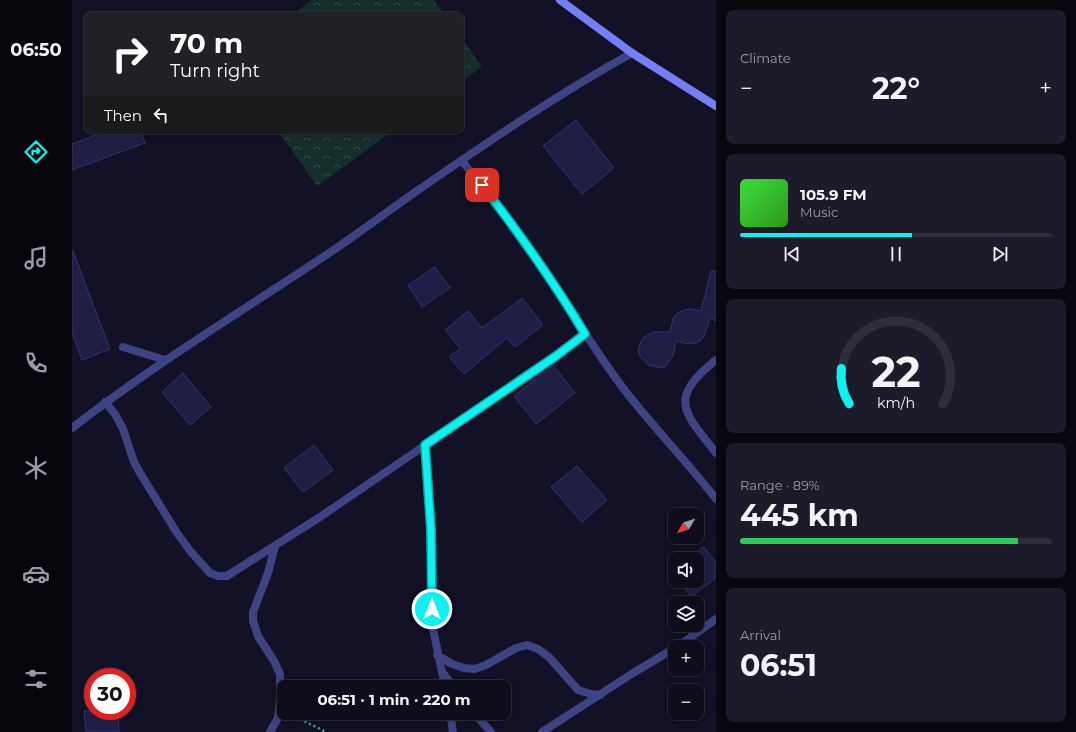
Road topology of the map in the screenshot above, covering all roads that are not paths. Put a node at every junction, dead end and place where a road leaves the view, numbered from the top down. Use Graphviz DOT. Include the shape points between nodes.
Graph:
graph roads {
  1 [pos="560,0"];
  2 [pos="632,53"];
  3 [pos="716,106"];
  4 [pos="462,161"];
  5 [pos="585,334"];
  6 [pos="123,347"];
  7 [pos="165,360"];
  8 [pos="716,360"];
  9 [pos="105,402"];
  10 [pos="72,428"];
  11 [pos="425,445"];
  12 [pos="716,453"];
  13 [pos="716,499"];
  14 [pos="275,546"];
  15 [pos="716,618"];
  16 [pos="687,640"];
  17 [pos="668,653"];
  18 [pos="437,655"];
  19 [pos="441,670"];
  20 [pos="443,680"];
  21 [pos="449,680"];
  22 [pos="600,695"];
  23 [pos="451,720"];
  24 [pos="480,720"];
  25 [pos="270,732"];
  26 [pos="453,732"];
  27 [pos="491,732"];
  28 [pos="542,732"];
  1 -- 2 [label="street"];
  2 -- 3 [label="street"];
  2 -- 4 [label="street" via="537,110"];
  4 -- 5 [label="street" via="534,254"];
  4 -- 7 [label="street"];
  5 -- 11 [label="street"];
  5 -- 13 [label="street" via="646,418"];
  6 -- 7 [label="street"];
  7 -- 9 [label="street"];
  8 -- 12 [label="street" via="692,383 685,397 687,414 691,422"];
  9 -- 10 [label="street"];
  9 -- 14 [label="street" via="115,414 134,462 152,494 191,552 210,573 229,576"];
  11 -- 14 [label="street"];
  11 -- 18 [label="street" via="431,530 432,624"];
  14 -- 25 [label="street" via="252,621 280,674 278,718"];
  15 -- 16 [label="street"];
  17 -- 22 [label="street"];
  18 -- 19 [label="street"];
  18 -- 22 [label="street" via="452,664 475,669 527,645 549,657 578,690"];
  19 -- 20 [label="street"];
  19 -- 21 [label="street"];
  22 -- 28 [label="street"];
  23 -- 26 [label="street"];
  24 -- 27 [label="street"];
}
